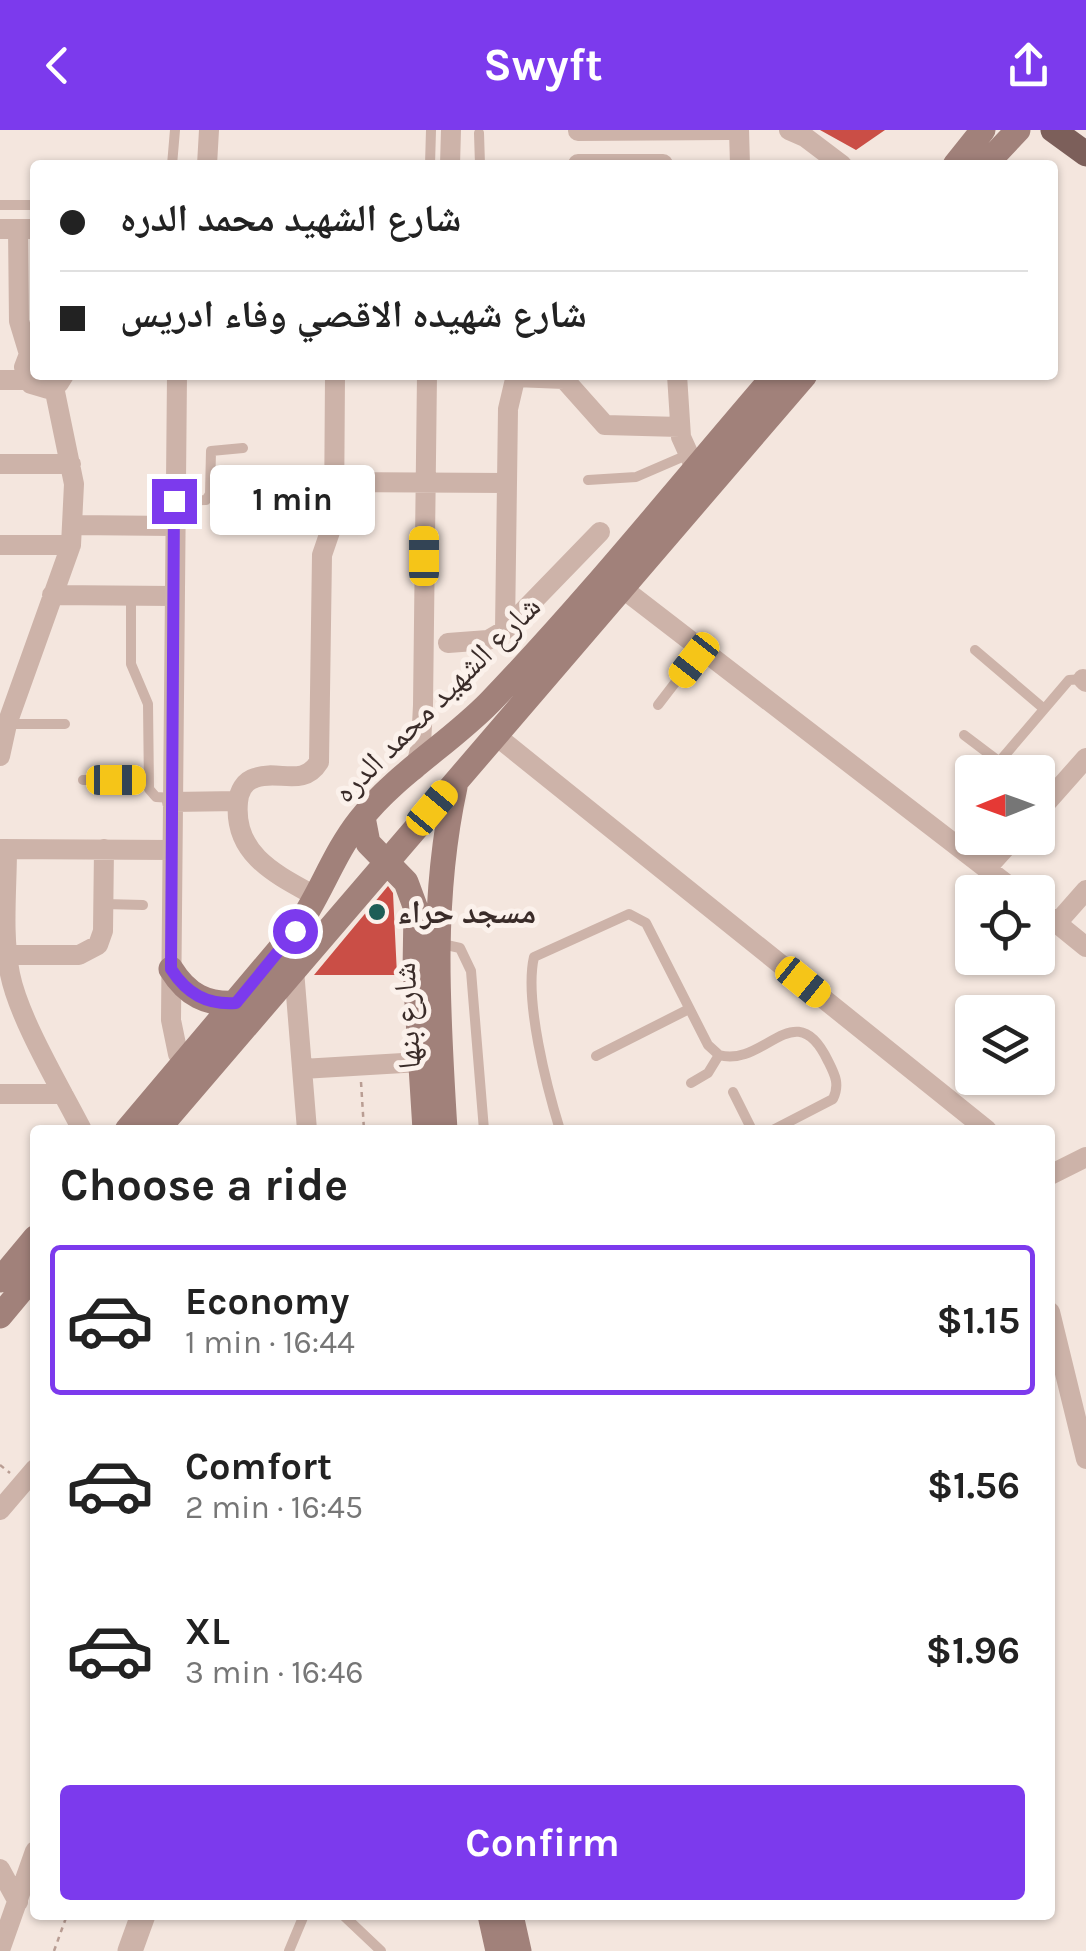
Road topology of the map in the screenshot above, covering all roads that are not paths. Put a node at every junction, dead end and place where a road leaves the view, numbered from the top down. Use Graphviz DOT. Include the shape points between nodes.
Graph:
graph roads {
  1 [pos="175,130"];
  2 [pos="209,130"];
  3 [pos="431,130"];
  4 [pos="450,130"];
  5 [pos="578,130"];
  6 [pos="602,130"];
  7 [pos="661,130"];
  8 [pos="674,130"];
  9 [pos="690,130"];
  10 [pos="727,130"];
  11 [pos="739,130"];
  12 [pos="789,130"];
  13 [pos="983,130"];
  14 [pos="1018,130"];
  15 [pos="1053,130"];
  16 [pos="479,133"];
  17 [pos="1086,154"];
  18 [pos="172,160"];
  19 [pos="208,160"];
  20 [pos="430,160"];
  21 [pos="450,160"];
  22 [pos="480,160"];
  23 [pos="578,160"];
  24 [pos="663,160"];
  25 [pos="740,160"];
  26 [pos="836,160"];
  27 [pos="958,160"];
  28 [pos="989,160"];
  29 [pos="0,205"];
  30 [pos="30,205"];
  31 [pos="18,229"];
  32 [pos="30,347"];
  33 [pos="30,356"];
  34 [pos="0,380"];
  35 [pos="27,380"];
  36 [pos="177,380"];
  37 [pos="335,380"];
  38 [pos="427,380"];
  39 [pos="514,380"];
  40 [pos="566,380"];
  41 [pos="676,380"];
  42 [pos="770,380"];
  43 [pos="801,380"];
  44 [pos="59,381"];
  45 [pos="680,427"];
  46 [pos="244,448"];
  47 [pos="691,462"];
  48 [pos="0,464"];
  49 [pos="71,464"];
  50 [pos="588,480"];
  51 [pos="334,482"];
  52 [pos="425,482"];
  53 [pos="506,483"];
  54 [pos="174,501"];
  55 [pos="174,526"];
  56 [pos="600,532"];
  57 [pos="73,535"];
  58 [pos="0,544"];
  59 [pos="622,588"];
  60 [pos="52,595"];
  61 [pos="131,595"];
  62 [pos="173,596"];
  63 [pos="505,630"];
  64 [pos="448,643"];
  65 [pos="701,650"];
  66 [pos="974,650"];
  67 [pos="1084,680"];
  68 [pos="519,689"];
  69 [pos="423,705"];
  70 [pos="658,705"];
  71 [pos="1043,708"];
  72 [pos="7,724"];
  73 [pos="65,724"];
  74 [pos="457,734"];
  75 [pos="496,735"];
  76 [pos="964,736"];
  77 [pos="990,755"];
  78 [pos="1005,755"];
  79 [pos="0,756"];
  80 [pos="1086,758"];
  81 [pos="415,770"];
  82 [pos="83,780"];
  83 [pos="148,780"];
  84 [pos="456,781"];
  85 [pos="1055,788"];
  86 [pos="172,800"];
  87 [pos="238,801"];
  88 [pos="362,817"];
  89 [pos="3,849"];
  90 [pos="104,850"];
  91 [pos="172,850"];
  92 [pos="999,855"];
  93 [pos="386,862"];
  94 [pos="986,869"];
  95 [pos="994,875"];
  96 [pos="1086,890"];
  97 [pos="317,897"];
  98 [pos="103,904"];
  99 [pos="143,905"];
  100 [pos="1057,923"];
  101 [pos="436,942"];
  102 [pos="1086,947"];
  103 [pos="8,955"];
  104 [pos="171,969"];
  105 [pos="294,970"];
  106 [pos="236,1003"];
  107 [pos="689,1009"];
  108 [pos="0,1014"];
  109 [pos="24,1014"];
  110 [pos="719,1055"];
  111 [pos="596,1056"];
  112 [pos="420,1062"];
  113 [pos="302,1069"];
  114 [pos="192,1073"];
  115 [pos="691,1083"];
  116 [pos="733,1092"];
  117 [pos="0,1094"];
  118 [pos="63,1094"];
  119 [pos="306,1120"];
  120 [pos="79,1125"];
  121 [pos="133,1125"];
  122 [pos="160,1125"];
  123 [pos="425,1125"];
  124 [pos="446,1125"];
  125 [pos="484,1125"];
  126 [pos="559,1125"];
  127 [pos="750,1125"];
  128 [pos="783,1125"];
  129 [pos="981,1125"];
  130 [pos="1086,1157"];
  131 [pos="1055,1172"];
  132 [pos="30,1244"];
  133 [pos="0,1280"];
  134 [pos="30,1280"];
  135 [pos="0,1316"];
  136 [pos="1055,1325"];
  137 [pos="1076,1378"];
  138 [pos="1086,1459"];
  139 [pos="30,1475"];
  140 [pos="0,1510"];
  141 [pos="30,1866"];
  142 [pos="0,1869"];
  143 [pos="18,1902"];
  144 [pos="141,1920"];
  145 [pos="302,1920"];
  146 [pos="347,1920"];
  147 [pos="491,1920"];
  148 [pos="512,1920"];
  149 [pos="0,1950"];
  150 [pos="130,1951"];
  151 [pos="289,1951"];
  152 [pos="380,1951"];
  153 [pos="498,1951"];
  154 [pos="520,1951"];
  1 -- 18 [label="lane"];
  2 -- 19 [label="street"];
  3 -- 20 [label="lane"];
  4 -- 21 [label="street"];
  5 -- 6 [label="street"];
  5 -- 23 [label="street"];
  6 -- 7 [label="street"];
  7 -- 8 [label="street"];
  7 -- 24 [label="street"];
  8 -- 9 [label="street"];
  9 -- 10 [label="street"];
  11 -- 25 [label="street"];
  12 -- 26 [label="street"];
  13 -- 27 [label="main road"];
  14 -- 28 [label="main road"];
  15 -- 17 [label="main road"];
  16 -- 22 [label="lane"];
  29 -- 30 [label="lane"];
  31 -- 32 [label="street" via="19,321"];
  33 -- 35 [label="street"];
  34 -- 35 [label="street"];
  35 -- 44 [label="street" via="36,387"];
  36 -- 54 [label="street"];
  37 -- 51 [label="street"];
  38 -- 52 [label="street"];
  39 -- 53 [label="street"];
  40 -- 45 [label="street" via="605,425"];
  41 -- 45 [label="street"];
  42 -- 47 [label="main road, شارع الشهيد محمد الدره"];
  43 -- 59 [label="main road, شارع الشهيد محمد الدره"];
  44 -- 49 [label="street"];
  45 -- 47 [label="street"];
  46 -- 54 [label="lane" via="211,451 206,500"];
  47 -- 50 [label="lane" via="636,477"];
  47 -- 68 [label="main road, شارع الشهيد محمد الدره"];
  48 -- 49 [label="street"];
  49 -- 57 [label="street"];
  51 -- 52 [label="street"];
  51 -- 87 [label="street" via="334,520 322,555 319,762 301,776 258,776"];
  52 -- 53 [label="street"];
  52 -- 69 [label="street"];
  53 -- 63 [label="street"];
  54 -- 55 [label="street"];
  55 -- 57 [label="street"];
  55 -- 62 [label="street"];
  56 -- 63 [label="street"];
  57 -- 58 [label="street"];
  57 -- 60 [label="street"];
  59 -- 65 [label="street"];
  59 -- 68 [label="main road, شارع الشهيد محمد الدره"];
  60 -- 61 [label="street"];
  60 -- 72 [label="street"];
  61 -- 62 [label="street"];
  61 -- 83 [label="lane" via="131,664 148,704"];
  62 -- 86 [label="street"];
  63 -- 64 [label="street" via="488,640"];
  65 -- 70 [label="lane"];
  65 -- 94 [label="street"];
  66 -- 71 [label="lane"];
  67 -- 71 [label="lane" via="1069,680"];
  68 -- 74 [label="main road, شارع الشهيد محمد الدره"];
  68 -- 75 [label="main road, شارع الشهيد محمد الدره"];
  69 -- 74 [label="street" via="439,727"];
  69 -- 81 [label="street"];
  71 -- 78 [label="lane"];
  72 -- 73 [label="lane"];
  72 -- 79 [label="street"];
  74 -- 81 [label="main road, شارع الشهيد محمد الدره"];
  75 -- 84 [label="main road, شارع الشهيد محمد الدره"];
  75 -- 129 [label="street"];
  76 -- 77 [label="lane"];
  80 -- 85 [label="street"];
  81 -- 88 [label="main road, شارع الشهيد محمد الدره"];
  82 -- 83 [label="lane"];
  83 -- 86 [label="lane" via="152,796"];
  84 -- 93 [label="main road, شارع الشهيد محمد الدره"];
  84 -- 101 [label="main road, شارع بنها"];
  86 -- 87 [label="street"];
  86 -- 91 [label="street"];
  87 -- 97 [label="street" via="241,834 254,857"];
  88 -- 93 [label="main road, شارع بنها" via="368,843"];
  88 -- 97 [label="main road, شارع الشهيد محمد الدره"];
  89 -- 90 [label="street"];
  89 -- 103 [label="street"];
  90 -- 91 [label="street"];
  90 -- 98 [label="street"];
  91 -- 104 [label="street"];
  92 -- 94 [label="street"];
  93 -- 105 [label="main road, شارع الشهيد محمد الدره"];
  93 -- 112 [label="main road, شارع بنها" via="406,882 416,910"];
  94 -- 95 [label="street"];
  96 -- 100 [label="street"];
  97 -- 106 [label="main road, شارع الشهيد محمد الدره"];
  98 -- 99 [label="lane"];
  98 -- 103 [label="street" via="102,938 93,950"];
  100 -- 102 [label="street"];
  101 -- 124 [label="main road, شارع بنها"];
  101 -- 125 [label="lane" via="460,948 472,971"];
  103 -- 109 [label="street"];
  104 -- 106 [label="main road" via="198,998"];
  104 -- 114 [label="street" via="172,1032"];
  105 -- 113 [label="street"];
  105 -- 114 [label="main road, شارع الشهيد محمد الدره"];
  106 -- 114 [label="main road, شارع الشهيد محمد الدره"];
  107 -- 110 [label="lane"];
  107 -- 111 [label="lane"];
  107 -- 126 [label="lane" via="646,923 635,916 622,915 534,957 531,981 544,1072"];
  108 -- 109 [label="street"];
  109 -- 118 [label="street"];
  110 -- 115 [label="lane"];
  110 -- 128 [label="lane" via="740,1056 797,1031 819,1041 838,1084 834,1099"];
  112 -- 113 [label="street"];
  112 -- 123 [label="main road, شارع بنها"];
  113 -- 119 [label="street"];
  114 -- 121 [label="main road, شارع الشهيد محمد الدره"];
  114 -- 122 [label="main road, شارع الشهيد محمد الدره"];
  116 -- 127 [label="lane"];
  117 -- 118 [label="street"];
  118 -- 120 [label="street"];
  130 -- 131 [label="street"];
  132 -- 133 [label="main road"];
  134 -- 135 [label="main road"];
  136 -- 137 [label="street"];
  137 -- 138 [label="street"];
  139 -- 140 [label="street"];
  141 -- 143 [label="street"];
  142 -- 143 [label="street"];
  143 -- 149 [label="street"];
  144 -- 150 [label="street"];
  145 -- 151 [label="lane"];
  146 -- 152 [label="lane"];
  147 -- 153 [label="main road"];
  148 -- 154 [label="main road"];
}
